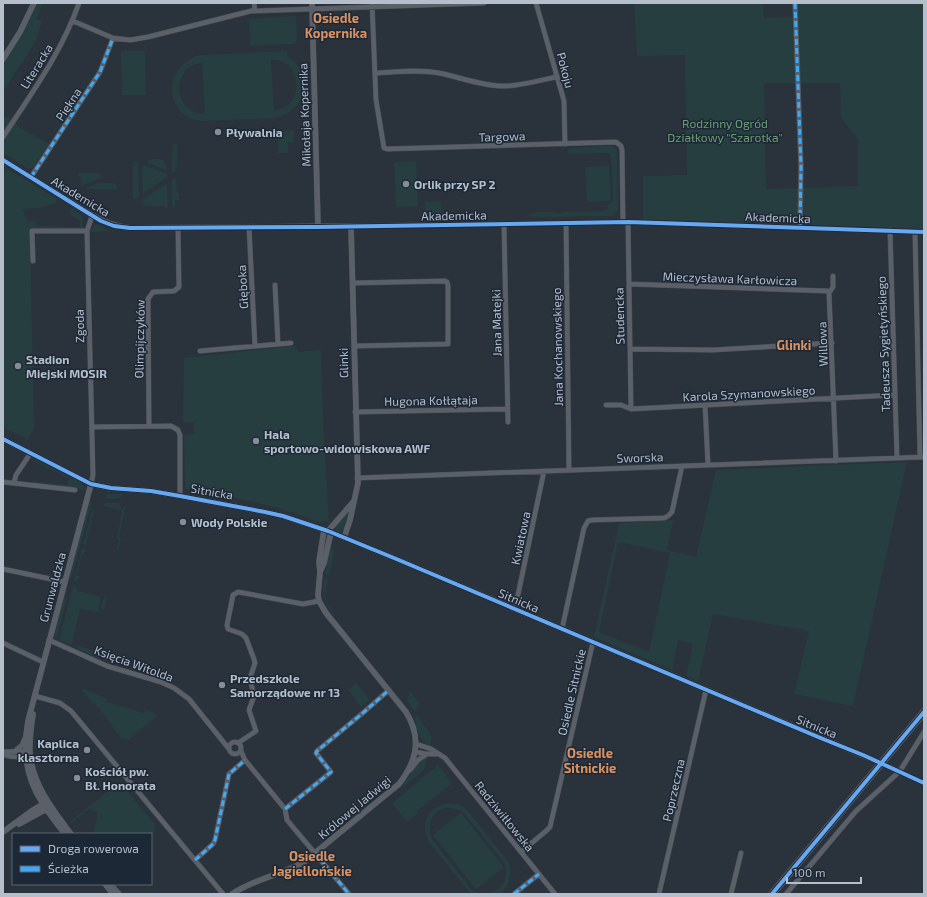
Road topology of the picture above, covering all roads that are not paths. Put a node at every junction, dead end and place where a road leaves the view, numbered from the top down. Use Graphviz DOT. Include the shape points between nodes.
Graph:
graph roads {
  1 [pos="34,3"];
  2 [pos="79,3"];
  3 [pos="254,3"];
  4 [pos="484,3"];
  5 [pos="536,3"];
  6 [pos="795,3"];
  7 [pos="372,5"];
  8 [pos="312,6"];
  9 [pos="255,10"];
  10 [pos="73,21"];
  11 [pos="113,38"];
  12 [pos="3,59"];
  13 [pos="375,73"];
  14 [pos="557,77"];
  15 [pos="3,137"];
  16 [pos="565,144"];
  17 [pos="620,144"];
  18 [pos="3,160"];
  19 [pos="31,177"];
  20 [pos="92,216"];
  21 [pos="626,222"];
  22 [pos="566,223"];
  23 [pos="504,224"];
  24 [pos="351,226"];
  25 [pos="249,227"];
  26 [pos="318,227"];
  27 [pos="800,227"];
  28 [pos="178,228"];
  29 [pos="890,230"];
  30 [pos="87,232"];
  31 [pos="915,232"];
  32 [pos="924,232"];
  33 [pos="33,261"];
  34 [pos="833,276"];
  35 [pos="353,283"];
  36 [pos="275,284"];
  37 [pos="629,284"];
  38 [pos="830,293"];
  39 [pos="291,343"];
  40 [pos="832,343"];
  41 [pos="278,344"];
  42 [pos="255,346"];
  43 [pos="354,346"];
  44 [pos="630,349"];
  45 [pos="200,351"];
  46 [pos="894,395"];
  47 [pos="834,398"];
  48 [pos="704,405"];
  49 [pos="606,406"];
  50 [pos="507,409"];
  51 [pos="631,409"];
  52 [pos="355,412"];
  53 [pos="508,422"];
  54 [pos="149,426"];
  55 [pos="92,427"];
  56 [pos="3,439"];
  57 [pos="30,454"];
  58 [pos="922,457"];
  59 [pos="897,458"];
  60 [pos="836,460"];
  61 [pos="708,465"];
  62 [pos="682,466"];
  63 [pos="569,470"];
  64 [pos="544,472"];
  65 [pos="357,478"];
  66 [pos="3,482"];
  67 [pos="14,483"];
  68 [pos="91,484"];
  69 [pos="75,490"];
  70 [pos="180,496"];
  71 [pos="355,499"];
  72 [pos="328,531"];
  73 [pos="344,538"];
  74 [pos="3,569"];
  75 [pos="64,582"];
  76 [pos="319,601"];
  77 [pos="515,609"];
  78 [pos="562,629"];
  79 [pos="49,640"];
  80 [pos="593,642"];
  81 [pos="3,643"];
  82 [pos="43,662"];
  83 [pos="389,690"];
  84 [pos="706,690"];
  85 [pos="35,696"];
  86 [pos="924,712"];
  87 [pos="924,732"];
  88 [pos="219,736"];
  89 [pos="25,738"];
  90 [pos="238,742"];
  91 [pos="231,743"];
  92 [pos="416,744"];
  93 [pos="229,749"];
  94 [pos="15,751"];
  95 [pos="415,752"];
  96 [pos="3,753"];
  97 [pos="239,753"];
  98 [pos="427,754"];
  99 [pos="438,754"];
  100 [pos="26,755"];
  101 [pos="245,760"];
  102 [pos="881,763"];
  103 [pos="900,771"];
  104 [pos="407,773"];
  105 [pos="924,782"];
  106 [pos="32,785"];
  107 [pos="47,805"];
  108 [pos="285,809"];
  109 [pos="33,810"];
  110 [pos="4,832"];
  111 [pos="64,833"];
  112 [pos="70,833"];
  113 [pos="521,852"];
  114 [pos="315,853"];
  115 [pos="741,853"];
  116 [pos="196,860"];
  117 [pos="538,874"];
  118 [pos="106,885"];
  119 [pos="111,885"];
  120 [pos="113,894"];
  121 [pos="119,894"];
  122 [pos="223,894"];
  123 [pos="232,894"];
  124 [pos="349,894"];
  125 [pos="514,894"];
  126 [pos="555,894"];
  127 [pos="659,894"];
  128 [pos="731,894"];
  129 [pos="772,894"];
  130 [pos="786,894"];
  1 -- 12 [label="street"];
  2 -- 10 [label="street, Literacka"];
  3 -- 9 [label="street"];
  4 -- 7 [label="street"];
  5 -- 14 [label="street, Pokoju"];
  6 -- 27 [label="street" via="801,167"];
  7 -- 8 [label="street"];
  7 -- 13 [label="street"];
  8 -- 9 [label="street"];
  8 -- 26 [label="street, Mikołaja Kopernika"];
  9 -- 11 [label="street" via="148,37 130,40"];
  10 -- 11 [label="street"];
  10 -- 15 [label="street, Literacka" via="52,60"];
  11 -- 19 [label="street, Piękna" via="97,77"];
  13 -- 14 [label="street" via="439,73 500,86"];
  13 -- 16 [label="street, Targowa" via="376,100 384,148"];
  14 -- 16 [label="street, Pokoju" via="564,101"];
  16 -- 17 [label="street, Targowa"];
  17 -- 21 [label="street, Studencka"];
  18 -- 19 [label="street, Akademicka"];
  19 -- 20 [label="street, Akademicka"];
  20 -- 28 [label="street, Akademicka" via="119,227"];
  20 -- 30 [label="street, Zgoda"];
  21 -- 22 [label="street, Akademicka"];
  21 -- 27 [label="street, Akademicka"];
  21 -- 37 [label="street, Studencka"];
  22 -- 23 [label="street, Akademicka"];
  22 -- 63 [label="street, Jana Kochanowskiego"];
  23 -- 24 [label="street, Akademicka"];
  23 -- 50 [label="street, Jana Matejki"];
  24 -- 26 [label="street, Akademicka"];
  24 -- 35 [label="street, Glinki"];
  25 -- 26 [label="street, Akademicka"];
  25 -- 28 [label="street, Akademicka"];
  25 -- 42 [label="street, Głęboka"];
  27 -- 29 [label="street, Akademicka"];
  28 -- 54 [label="street, Olimpijczyków" via="179,286 174,291 153,292 148,299"];
  29 -- 31 [label="street, Akademicka"];
  29 -- 46 [label="street, Tadeusza Sygietyńskiego"];
  30 -- 33 [label="street" via="32,231"];
  30 -- 55 [label="street, Zgoda"];
  31 -- 32 [label="street, Akademicka"];
  31 -- 58 [label="street"];
  34 -- 38 [label="street, Willowa"];
  35 -- 43 [label="street, Glinki"];
  35 -- 43 [label="street" via="445,281 448,286 448,344"];
  36 -- 41 [label="street"];
  37 -- 38 [label="street, Mieczysława Karłowicza"];
  37 -- 44 [label="street, Studencka"];
  38 -- 40 [label="street, Willowa"];
  39 -- 41 [label="street"];
  40 -- 44 [label="street" via="713,350"];
  40 -- 47 [label="street, Willowa"];
  41 -- 42 [label="street"];
  42 -- 45 [label="street"];
  43 -- 52 [label="street, Glinki"];
  44 -- 51 [label="street, Studencka"];
  46 -- 47 [label="street, Karola Szymanowskiego"];
  46 -- 59 [label="street, Tadeusza Sygietyńskiego"];
  47 -- 48 [label="street, Karola Szymanowskiego"];
  47 -- 60 [label="street, Willowa"];
  48 -- 51 [label="street, Karola Szymanowskiego"];
  48 -- 61 [label="street"];
  49 -- 51 [label="street, Karola Szymanowskiego" via="621,405"];
  50 -- 52 [label="street, Hugona Kołłątaja"];
  50 -- 53 [label="street, Jana Matejki"];
  52 -- 65 [label="street, Glinki"];
  54 -- 55 [label="street"];
  54 -- 70 [label="street" via="171,426 178,430"];
  55 -- 68 [label="street, Zgoda"];
  56 -- 57 [label="street, Sitnicka"];
  57 -- 67 [label="street" via="16,474"];
  57 -- 68 [label="street, Sitnicka"];
  58 -- 59 [label="street, Sworska"];
  59 -- 60 [label="street, Sworska"];
  60 -- 61 [label="street, Sworska"];
  61 -- 62 [label="street, Sworska"];
  62 -- 63 [label="street, Sworska"];
  62 -- 78 [label="street" via="672,512 668,516 588,521 584,528"];
  63 -- 64 [label="street, Sworska"];
  64 -- 65 [label="street, Sworska"];
  64 -- 77 [label="street, Kwiatowa"];
  65 -- 71 [label="street, Glinki"];
  66 -- 67 [label="street"];
  67 -- 69 [label="street"];
  68 -- 70 [label="street, Sitnicka"];
  68 -- 75 [label="street, Grunwaldzka"];
  70 -- 72 [label="street, Sitnicka" via="283,516"];
  71 -- 72 [label="street"];
  71 -- 73 [label="street, Glinki"];
  72 -- 73 [label="street, Sitnicka"];
  72 -- 76 [label="street" via="319,562"];
  73 -- 77 [label="street, Sitnicka"];
  74 -- 75 [label="street"];
  75 -- 79 [label="street, Grunwaldzka"];
  76 -- 83 [label="street, Królowej Jadwigi"];
  76 -- 90 [label="street" via="303,604 238,592 233,595 228,629 246,638 255,663 250,678 254,696 249,710 256,731"];
  77 -- 78 [label="street, Sitnicka"];
  78 -- 80 [label="street, Sitnicka"];
  79 -- 82 [label="street, Grunwaldzka"];
  79 -- 88 [label="street, Księcia Witolda" via="107,666 174,688 189,699"];
  80 -- 84 [label="street, Sitnicka"];
  80 -- 113 [label="street, Osiedle Sitnickie" via="550,827"];
  81 -- 82 [label="street"];
  82 -- 85 [label="street, Grunwaldzka"];
  83 -- 92 [label="street, Królowej Jadwigi" via="409,717"];
  83 -- 108 [label="street" via="316,751 331,772"];
  84 -- 102 [label="street, Sitnicka"];
  84 -- 127 [label="street, Poprzeczna"];
  85 -- 89 [label="street"];
  85 -- 100 [label="street"];
  85 -- 116 [label="street" via="60,703 71,710"];
  86 -- 102 [label="main road"];
  87 -- 103 [label="street"];
  88 -- 91 [label="street, Księcia Witolda"];
  88 -- 93 [label="street, Księcia Witolda"];
  89 -- 94 [label="street"];
  89 -- 100 [label="street"];
  90 -- 91 [label="street"];
  90 -- 97 [label="street" via="241,746"];
  91 -- 93 [label="street"];
  92 -- 95 [label="street, Królowej Jadwigi"];
  92 -- 99 [label="street, Radziwiłłowska"];
  93 -- 97 [label="street" via="231,753"];
  94 -- 96 [label="street"];
  94 -- 100 [label="street"];
  95 -- 98 [label="street"];
  95 -- 104 [label="street, Królowej Jadwigi"];
  96 -- 100 [label="street" via="6,756"];
  97 -- 101 [label="street"];
  98 -- 99 [label="street"];
  98 -- 104 [label="street"];
  99 -- 113 [label="street, Radziwiłłowska" via="445,758"];
  100 -- 106 [label="street"];
  100 -- 107 [label="street"];
  101 -- 108 [label="street"];
  101 -- 116 [label="street" via="229,774 215,840"];
  102 -- 103 [label="street, Sitnicka"];
  102 -- 129 [label="main road"];
  103 -- 105 [label="street, Sitnicka"];
  103 -- 130 [label="street" via="856,811"];
  104 -- 114 [label="street, Królowej Jadwigi" via="399,784"];
  106 -- 107 [label="street"];
  106 -- 109 [label="street" via="36,798"];
  107 -- 109 [label="street"];
  107 -- 110 [label="street"];
  107 -- 111 [label="street"];
  107 -- 112 [label="street"];
  108 -- 114 [label="street" via="287,820"];
  109 -- 110 [label="street"];
  113 -- 117 [label="street, Radziwiłłowska"];
  114 -- 123 [label="street, Królowej Jadwigi" via="291,869 253,882"];
  114 -- 124 [label="street"];
  115 -- 128 [label="street"];
  116 -- 122 [label="street"];
  117 -- 125 [label="street"];
  117 -- 126 [label="street, Radziwiłłowska"];
  118 -- 120 [label="street"];
  119 -- 121 [label="street"];
}
